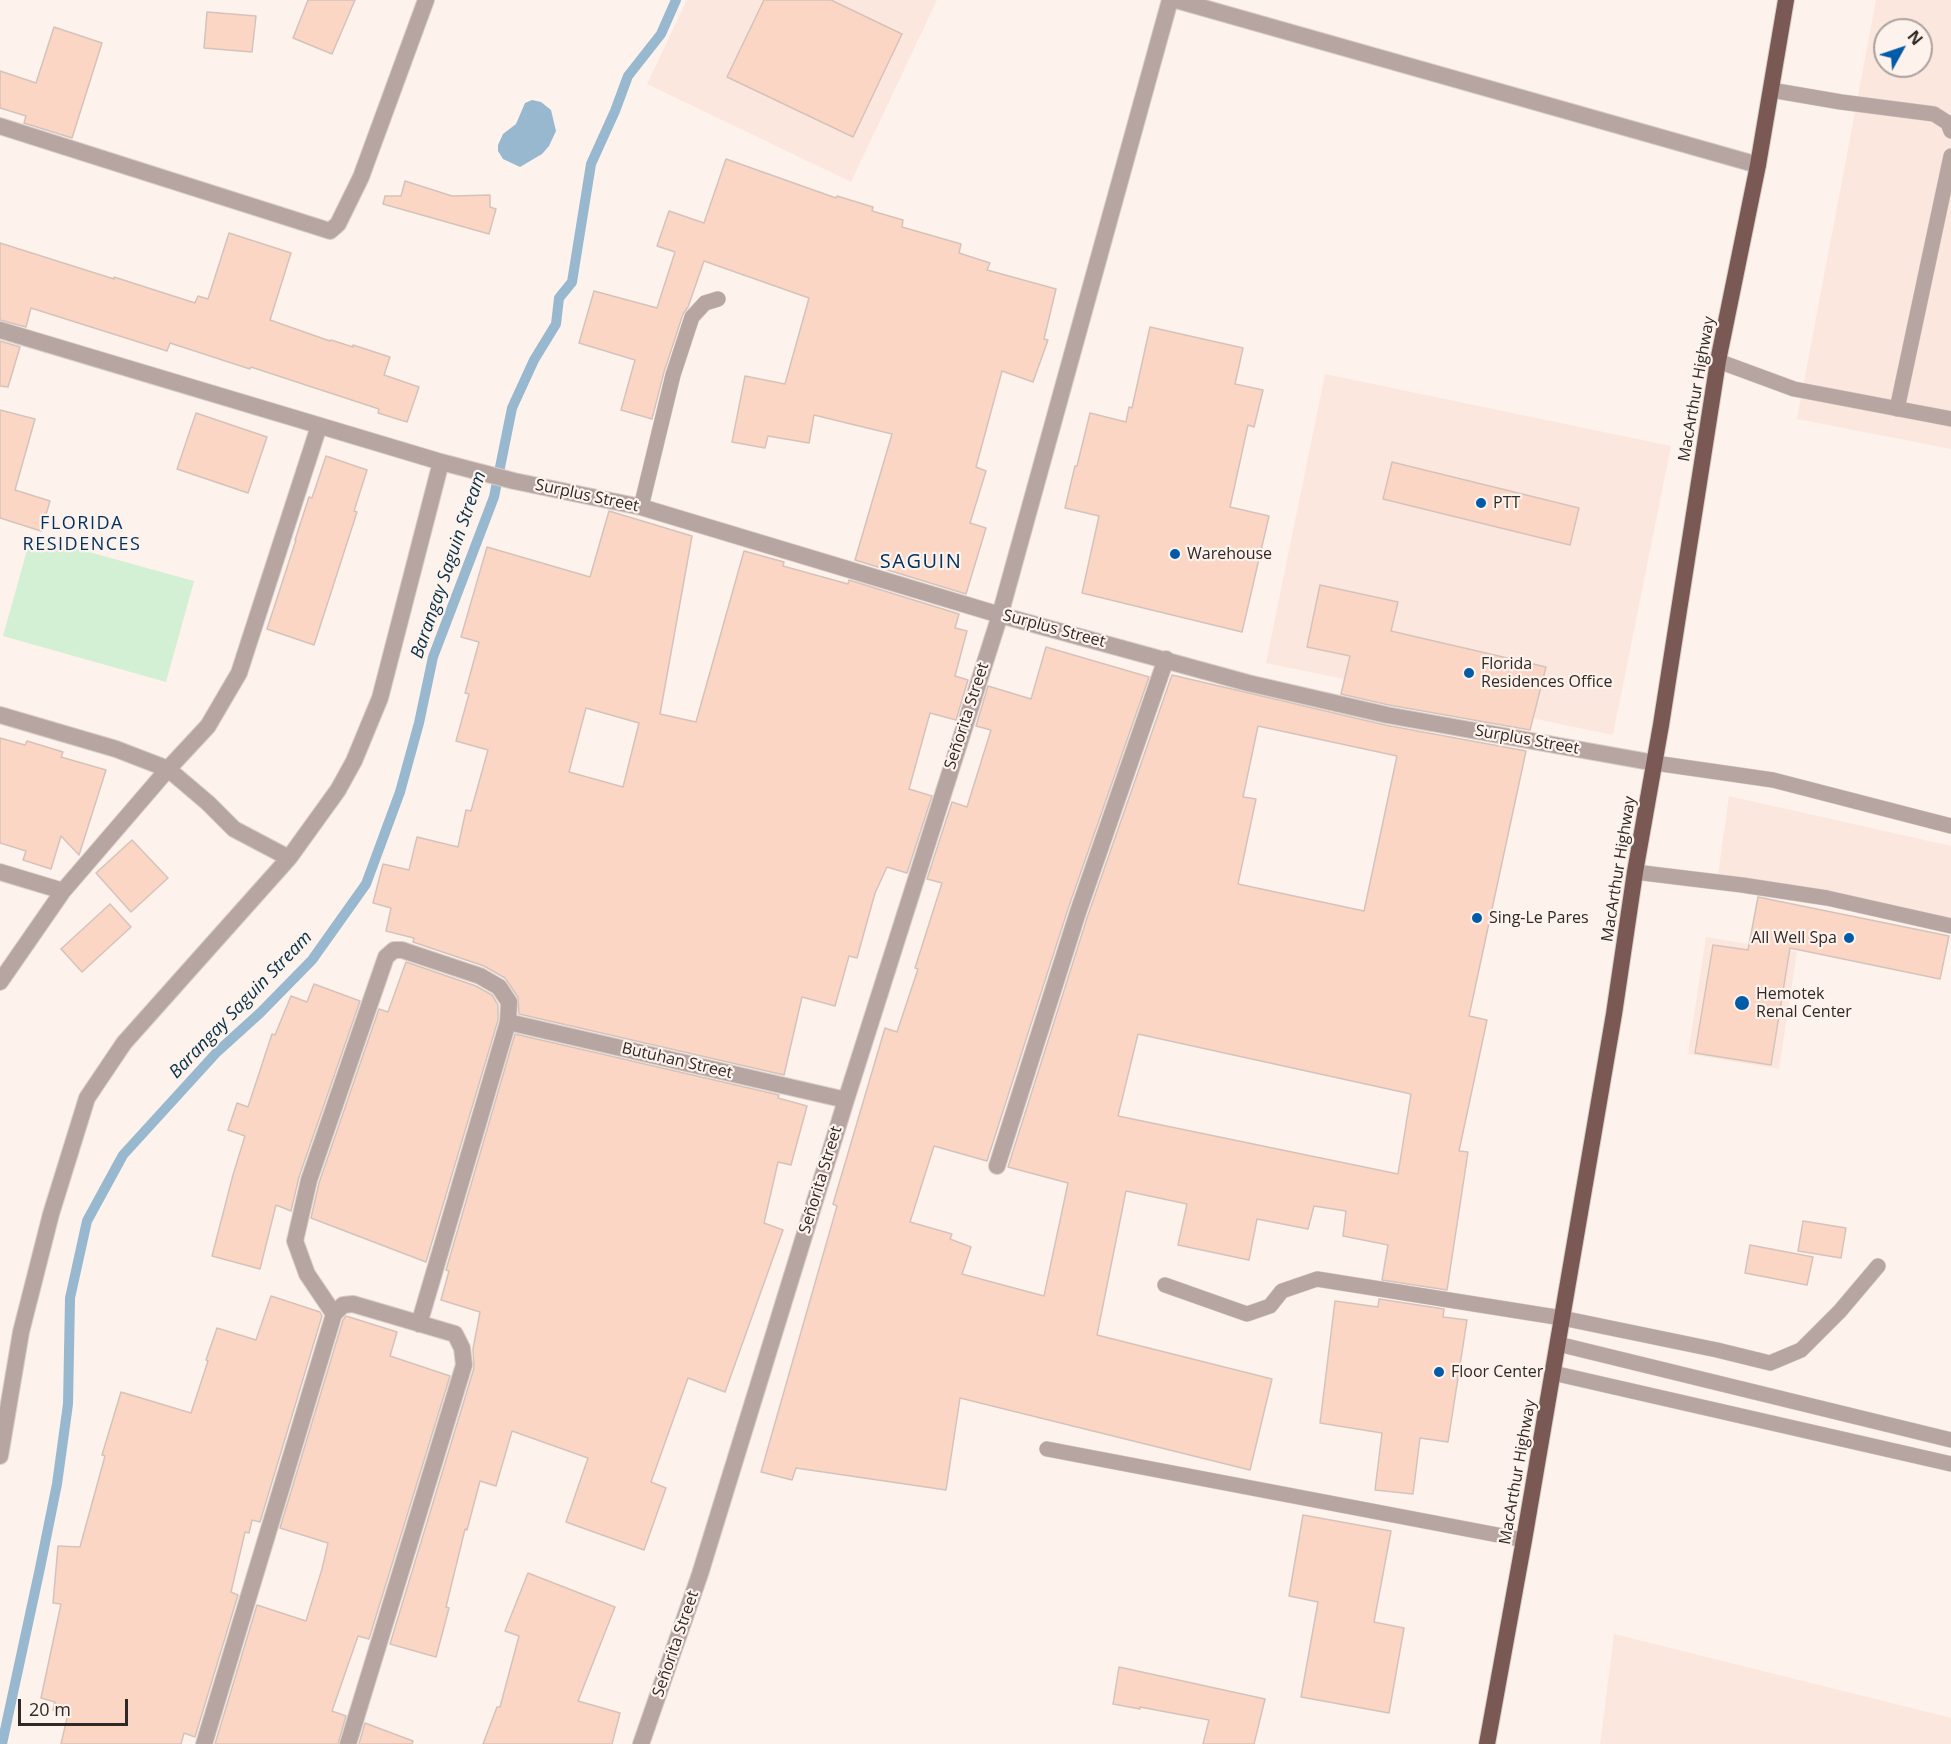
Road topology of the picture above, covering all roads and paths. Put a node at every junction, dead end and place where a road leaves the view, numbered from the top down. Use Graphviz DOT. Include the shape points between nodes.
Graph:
graph roads {
  1 [pos="426,0"];
  2 [pos="1170,0"];
  3 [pos="1176,0"];
  4 [pos="1786,0"];
  5 [pos="1771,90"];
  6 [pos="0,126"];
  7 [pos="1951,131"];
  8 [pos="1951,156"];
  9 [pos="1758,165"];
  10 [pos="718,299"];
  11 [pos="0,330"];
  12 [pos="1718,361"];
  13 [pos="1897,409"];
  14 [pos="1951,419"];
  15 [pos="319,426"];
  16 [pos="441,462"];
  17 [pos="641,507"];
  18 [pos="1000,615"];
  19 [pos="1166,659"];
  20 [pos="0,715"];
  21 [pos="1655,763"];
  22 [pos="168,770"];
  23 [pos="1951,826"];
  24 [pos="289,858"];
  25 [pos="0,872"];
  26 [pos="1635,872"];
  27 [pos="63,891"];
  28 [pos="1951,926"];
  29 [pos="0,982"];
  30 [pos="508,1022"];
  31 [pos="846,1100"];
  32 [pos="997,1166"];
  33 [pos="1878,1266"];
  34 [pos="1165,1285"];
  35 [pos="334,1314"];
  36 [pos="1562,1318"];
  37 [pos="419,1324"];
  38 [pos="1558,1344"];
  39 [pos="1553,1373"];
  40 [pos="1951,1440"];
  41 [pos="1047,1449"];
  42 [pos="0,1456"];
  43 [pos="1951,1464"];
  44 [pos="1524,1540"];
  45 [pos="204,1744"];
  46 [pos="348,1744"];
  47 [pos="641,1744"];
  48 [pos="1487,1744"];
  1 -- 6 [label="street" via="361,177 338,224 330,231"];
  2 -- 18 [label="street, Señorita Street"];
  3 -- 9 [label="street"];
  4 -- 5 [label="highway, MacArthur Highway"];
  5 -- 7 [label="lane" via="1934,114 1948,123"];
  5 -- 9 [label="highway, MacArthur Highway"];
  8 -- 13 [label="lane"];
  9 -- 12 [label="highway, MacArthur Highway"];
  10 -- 17 [label="lane" via="705,303 692,318 673,375"];
  11 -- 15 [label="street, Surplus Street"];
  12 -- 13 [label="lane" via="1794,389"];
  12 -- 21 [label="highway, MacArthur Highway"];
  13 -- 14 [label="lane"];
  15 -- 16 [label="street, Surplus Street"];
  15 -- 22 [label="street" via="239,673 208,726"];
  16 -- 17 [label="street, Surplus Street"];
  16 -- 24 [label="street" via="380,698 338,790"];
  17 -- 18 [label="street, Surplus Street"];
  18 -- 19 [label="street, Surplus Street"];
  18 -- 31 [label="street, Señorita Street"];
  19 -- 21 [label="street, Surplus Street" via="1248,683 1388,715"];
  19 -- 32 [label="street" via="1078,912"];
  20 -- 22 [label="street" via="116,749"];
  21 -- 23 [label="lane" via="1773,780"];
  21 -- 26 [label="highway, MacArthur Highway"];
  22 -- 24 [label="street" via="234,829"];
  22 -- 27 [label="street"];
  24 -- 42 [label="street" via="124,1043 87,1098 51,1214 21,1332"];
  25 -- 27 [label="street"];
  26 -- 28 [label="lane" via="1827,898"];
  26 -- 36 [label="highway, MacArthur Highway"];
  27 -- 29 [label="street"];
  30 -- 31 [label="street, Butuhan Street"];
  30 -- 35 [label="street" via="509,1002 500,987 480,976 402,950 394,950 386,957 309,1180 295,1241 308,1274"];
  30 -- 37 [label="street"];
  31 -- 47 [label="street, Señorita Street" via="700,1574"];
  33 -- 36 [label="lane" via="1801,1350 1770,1363"];
  34 -- 36 [label="lane" via="1247,1314 1270,1306 1282,1291 1317,1279"];
  35 -- 37 [label="street" via="343,1305 353,1304"];
  35 -- 45 [label="street"];
  36 -- 38 [label="highway, MacArthur Highway"];
  37 -- 46 [label="street" via="455,1334 464,1365"];
  38 -- 39 [label="highway, MacArthur Highway"];
  38 -- 40 [label="lane"];
  39 -- 43 [label="lane"];
  39 -- 44 [label="highway, MacArthur Highway"];
  41 -- 44 [label="lane"];
  44 -- 48 [label="highway, MacArthur Highway"];
}
